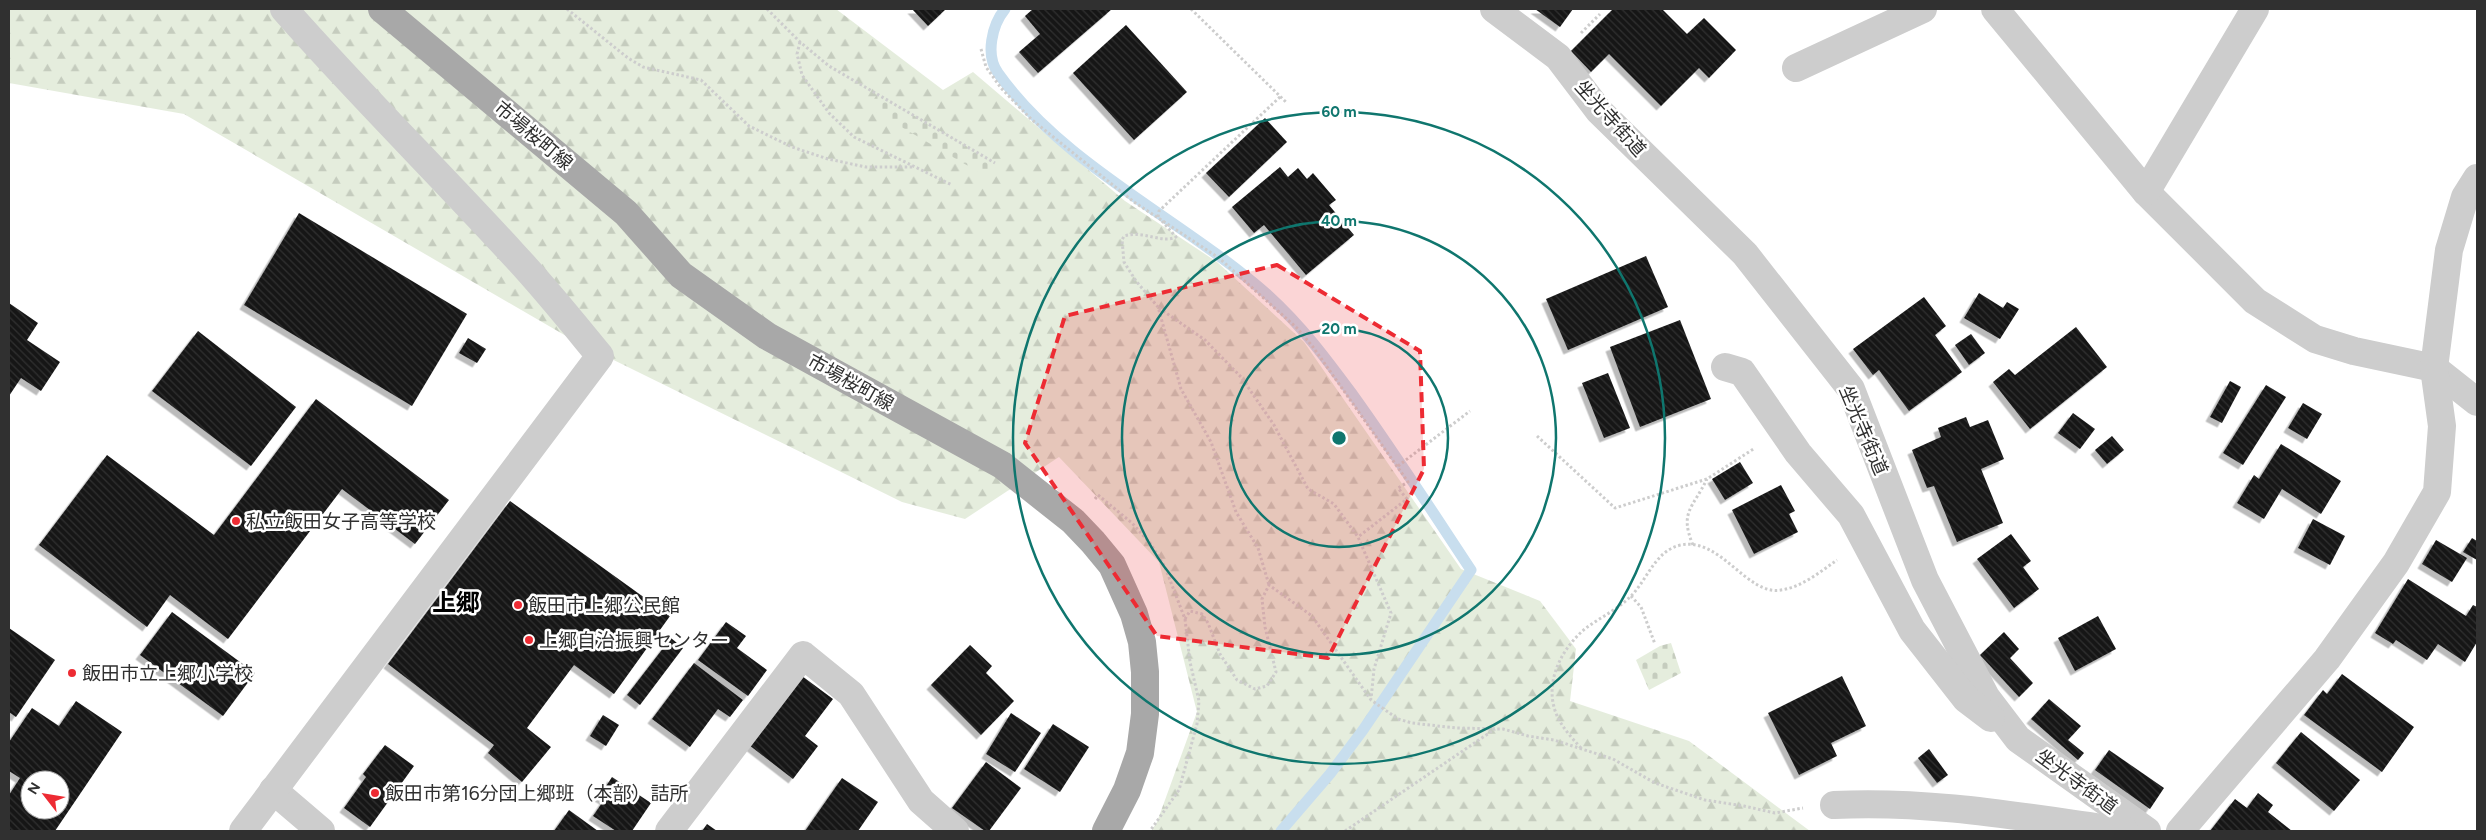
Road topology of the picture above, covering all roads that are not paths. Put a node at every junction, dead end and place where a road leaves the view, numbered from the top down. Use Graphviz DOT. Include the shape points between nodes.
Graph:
graph roads {
  1 [pos="284,9"];
  2 [pos="382,9"];
  3 [pos="1494,9"];
  4 [pos="1923,9"];
  5 [pos="1995,9"];
  6 [pos="2255,9"];
  7 [pos="1796,68"];
  8 [pos="2477,178"];
  9 [pos="2146,192"];
  10 [pos="1725,367"];
  11 [pos="2434,368"];
  12 [pos="2477,402"];
  13 [pos="2018,739"];
  14 [pos="273,790"];
  15 [pos="1834,805"];
  16 [pos="243,831"];
  17 [pos="321,831"];
  18 [pos="669,831"];
  19 [pos="955,831"];
  20 [pos="1106,831"];
  21 [pos="2126,831"];
  22 [pos="2147,831"];
  23 [pos="2180,831"];
  1 -- 14 [label="street" via="347,81 516,257 600,356"];
  2 -- 20 [label="main road, 市場桜町線" via="626,213 681,274 767,336 1002,465 1073,521 1094,542 1112,565 1134,614 1142,642 1145,672 1145,714 1140,753 1127,790"];
  3 -- 13 [label="street, 坐光寺街道" via="1558,57 1599,111 1745,254 1851,390 1924,580 1986,697"];
  4 -- 7 [label="street"];
  5 -- 9 [label="street"];
  6 -- 9 [label="street"];
  8 -- 11 [label="street" via="2465,197 2449,250"];
  9 -- 11 [label="street" via="2255,301 2315,339 2354,352"];
  10 -- 13 [label="street" via="1742,372 1798,453 1851,515 1912,630 1966,699"];
  11 -- 12 [label="street"];
  11 -- 23 [label="street" via="2442,426 2436,492 2396,563 2333,651"];
  13 -- 22 [label="street, 坐光寺街道"];
  14 -- 16 [label="street"];
  14 -- 17 [label="street"];
  15 -- 21 [label="street" via="1926,805"];
  18 -- 19 [label="street" via="802,655 851,694 921,801"];
}
